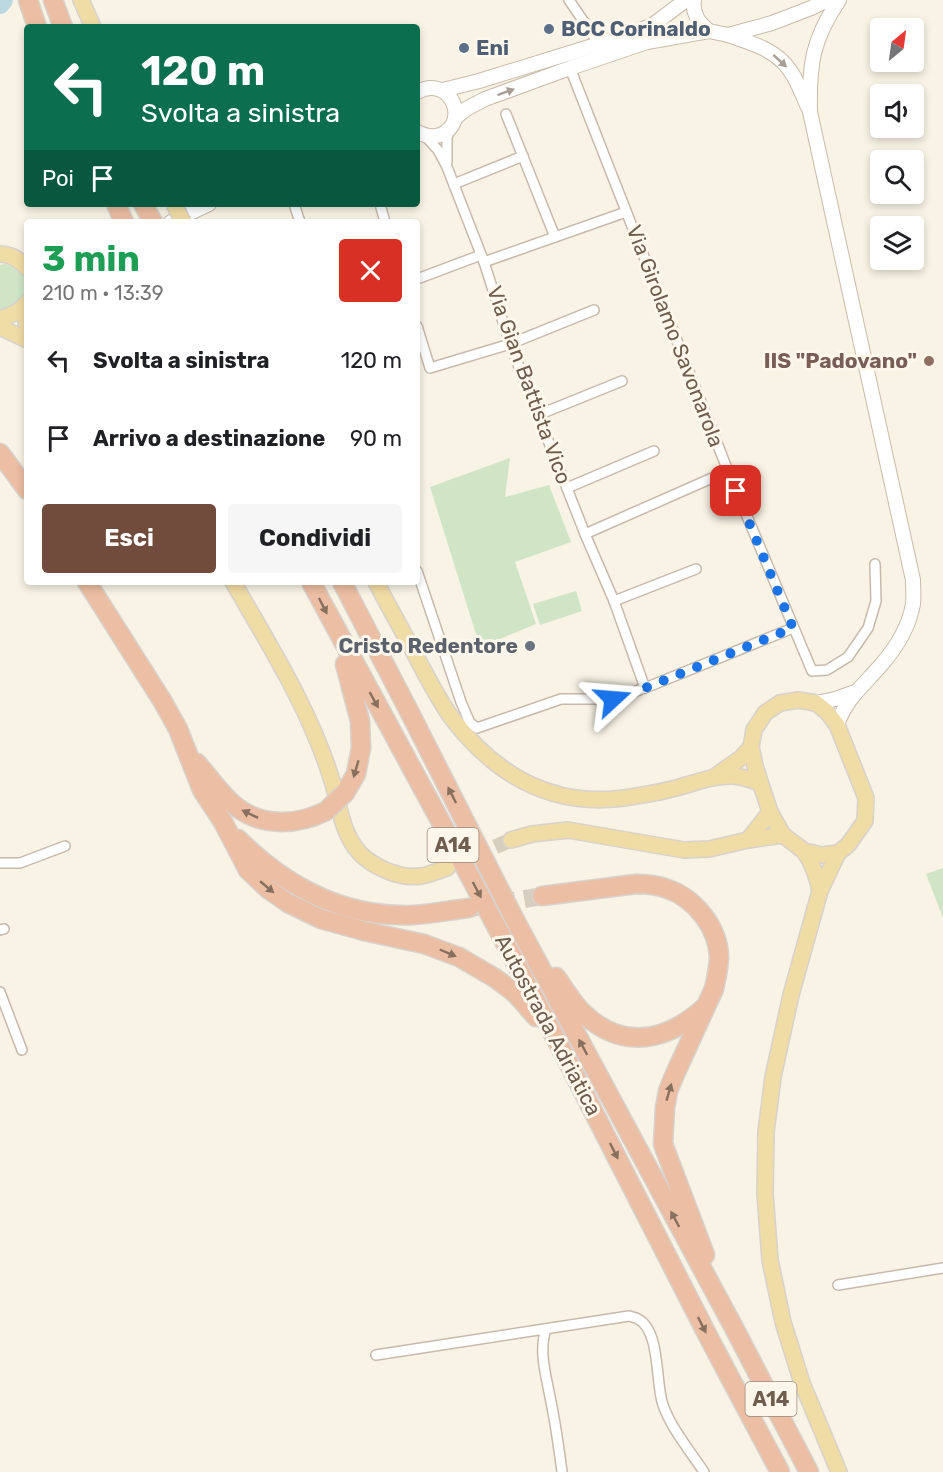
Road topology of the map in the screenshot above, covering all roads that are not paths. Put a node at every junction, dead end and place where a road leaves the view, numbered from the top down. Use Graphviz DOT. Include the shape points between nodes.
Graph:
graph roads {
  1 [pos="28,0"];
  2 [pos="53,0"];
  3 [pos="568,0"];
  4 [pos="686,0"];
  5 [pos="694,0"];
  6 [pos="827,0"];
  7 [pos="839,0"];
  8 [pos="82,2"];
  9 [pos="36,24"];
  10 [pos="61,24"];
  11 [pos="92,24"];
  12 [pos="709,31"];
  13 [pos="728,35"];
  14 [pos="599,44"];
  15 [pos="570,68"];
  16 [pos="443,90"];
  17 [pos="420,91"];
  18 [pos="810,112"];
  19 [pos="506,114"];
  20 [pos="452,123"];
  21 [pos="421,134"];
  22 [pos="523,156"];
  23 [pos="447,167"];
  24 [pos="454,184"];
  25 [pos="203,207"];
  26 [pos="626,212"];
  27 [pos="177,219"];
  28 [pos="555,237"];
  29 [pos="0,254"];
  30 [pos="482,259"];
  31 [pos="24,263"];
  32 [pos="420,278"];
  33 [pos="24,306"];
  34 [pos="594,310"];
  35 [pos="0,319"];
  36 [pos="0,327"];
  37 [pos="420,336"];
  38 [pos="24,339"];
  39 [pos="510,344"];
  40 [pos="622,381"];
  41 [pos="538,415"];
  42 [pos="654,451"];
  43 [pos="0,453"];
  44 [pos="728,471"];
  45 [pos="24,486"];
  46 [pos="567,488"];
  47 [pos="585,534"];
  48 [pos="875,564"];
  49 [pos="696,569"];
  50 [pos="420,580"];
  51 [pos="89,585"];
  52 [pos="235,585"];
  53 [pos="313,585"];
  54 [pos="344,585"];
  55 [pos="378,585"];
  56 [pos="614,601"];
  57 [pos="793,628"];
  58 [pos="336,630"];
  59 [pos="645,688"];
  60 [pos="855,692"];
  61 [pos="816,703"];
  62 [pos="837,725"];
  63 [pos="751,747"];
  64 [pos="186,750"];
  65 [pos="714,778"];
  66 [pos="760,783"];
  67 [pos="770,812"];
  68 [pos="223,822"];
  69 [pos="783,836"];
  70 [pos="511,840"];
  71 [pos="748,840"];
  72 [pos="65,846"];
  73 [pos="804,851"];
  74 [pos="838,853"];
  75 [pos="0,863"];
  76 [pos="447,868"];
  77 [pos="820,891"];
  78 [pos="542,896"];
  79 [pos="469,908"];
  80 [pos="516,922"];
  81 [pos="0,992"];
  82 [pos="706,1006"];
  83 [pos="22,1050"];
  84 [pos="568,1062"];
  85 [pos="943,1268"];
  86 [pos="838,1285"];
  87 [pos="733,1326"];
  88 [pos="546,1329"];
  89 [pos="376,1355"];
  90 [pos="562,1472"];
  91 [pos="704,1472"];
  92 [pos="780,1472"];
  93 [pos="809,1472"];
  94 [pos="839,1472"];
  1 -- 9 [label="highway"];
  2 -- 10 [label="highway"];
  3 -- 14 [label="street"];
  4 -- 14 [label="main road" via="654,24"];
  5 -- 12 [label="main road" via="695,15"];
  6 -- 13 [label="main road" via="772,23"];
  7 -- 18 [label="main road" via="814,47"];
  8 -- 11 [label="main road"];
  12 -- 13 [label="main road"];
  12 -- 15 [label="main road" via="647,42"];
  13 -- 18 [label="main road, one-way" via="764,48 784,63"];
  14 -- 16 [label="main road"];
  20 -- 15 [label="main road, one-way" via="466,109 485,99"];
  15 -- 26 [label="street, Via Girolamo Savonarola"];
  16 -- 17 [label="main road" via="430,87"];
  16 -- 20 [label="main road" via="454,102"];
  18 -- 60 [label="main road" via="913,580 913,604 906,628 887,658"];
  19 -- 22 [label="street"];
  20 -- 21 [label="main road" via="439,135"];
  20 -- 23 [label="street, Via Gian Battista Vico" via="447,138"];
  21 -- 23 [label="street, Via Gian Battista Vico" via="438,150"];
  22 -- 24 [label="street"];
  22 -- 28 [label="street"];
  23 -- 24 [label="street, Via Gian Battista Vico"];
  24 -- 30 [label="street, Via Gian Battista Vico"];
  25 -- 27 [label="main road"];
  26 -- 28 [label="street"];
  26 -- 44 [label="street, Via Girolamo Savonarola"];
  28 -- 30 [label="street"];
  29 -- 31 [label="main road"];
  30 -- 32 [label="street"];
  30 -- 39 [label="street, Via Gian Battista Vico"];
  33 -- 35 [label="main road"];
  34 -- 39 [label="street"];
  36 -- 38 [label="main road"];
  37 -- 39 [label="street" via="430,368"];
  39 -- 41 [label="street, Via Gian Battista Vico"];
  40 -- 41 [label="street"];
  41 -- 46 [label="street, Via Gian Battista Vico"];
  42 -- 46 [label="street"];
  43 -- 45 [label="highway"];
  44 -- 47 [label="street"];
  44 -- 57 [label="street, Via Girolamo Savonarola"];
  46 -- 47 [label="street, Via Gian Battista Vico"];
  47 -- 56 [label="street, Via Gian Battista Vico"];
  48 -- 57 [label="street, Via Girolamo Savonarola" via="874,610 868,628 848,657 827,670 812,671"];
  49 -- 56 [label="street"];
  50 -- 59 [label="street" via="466,715 477,728 561,699 613,699"];
  51 -- 64 [label="highway" via="163,702"];
  52 -- 76 [label="main road" via="321,748 342,822 354,845 364,858 401,875 421,876"];
  53 -- 58 [label="highway, Autostrada Adriatica / A14, one-way"];
  80 -- 54 [label="highway, Autostrada Adriatica / A14, one-way"];
  55 -- 65 [label="main road" via="450,716 477,748 505,771 540,790 577,800 624,799"];
  56 -- 59 [label="street, Via Gian Battista Vico"];
  57 -- 59 [label="street"];
  58 -- 64 [label="highway, one-way, bridge" via="360,721 361,748 356,774 345,793 326,811 285,822 248,814 225,797"];
  58 -- 84 [label="highway, Autostrada Adriatica / A14, one-way"];
  60 -- 61 [label="main road"];
  60 -- 62 [label="main road"];
  61 -- 62 [label="main road"];
  61 -- 63 [label="main road" via="780,703 765,713 754,729"];
  62 -- 74 [label="main road" via="866,798 864,821"];
  63 -- 65 [label="main road"];
  63 -- 66 [label="main road"];
  64 -- 68 [label="highway" via="202,790"];
  65 -- 66 [label="main road" via="734,776"];
  66 -- 67 [label="main road"];
  67 -- 69 [label="main road"];
  67 -- 71 [label="main road"];
  68 -- 79 [label="highway" via="278,874 324,899 374,913 414,915"];
  68 -- 84 [label="highway, one-way" via="248,870 288,903 344,926 424,944 477,967 524,1002"];
  69 -- 71 [label="main road"];
  69 -- 73 [label="main road"];
  70 -- 71 [label="main road" via="568,830 684,850"];
  72 -- 75 [label="street" via="20,863"];
  73 -- 74 [label="main road"];
  73 -- 77 [label="main road" via="812,862"];
  74 -- 77 [label="main road"];
  77 -- 94 [label="main road" via="773,1077 766,1132 765,1194 770,1260 783,1322 802,1383"];
  78 -- 82 [label="highway" via="636,884 651,884 679,894 692,903 712,928 719,956 714,989"];
  80 -- 82 [label="highway" via="582,1012 613,1034 631,1038 659,1035 686,1022"];
  87 -- 80 [label="highway, Autostrada Adriatica / A14, one-way"];
  81 -- 83 [label="street"];
  87 -- 82 [label="highway, one-way" via="663,1144 669,1091"];
  84 -- 92 [label="highway, Autostrada Adriatica / A14, one-way"];
  85 -- 86 [label="street"];
  87 -- 93 [label="highway, Autostrada Adriatica / A14"];
  88 -- 89 [label="street"];
  88 -- 90 [label="street" via="545,1367"];
  88 -- 91 [label="street" via="629,1316 647,1326 655,1347 659,1391 666,1412"];
}
